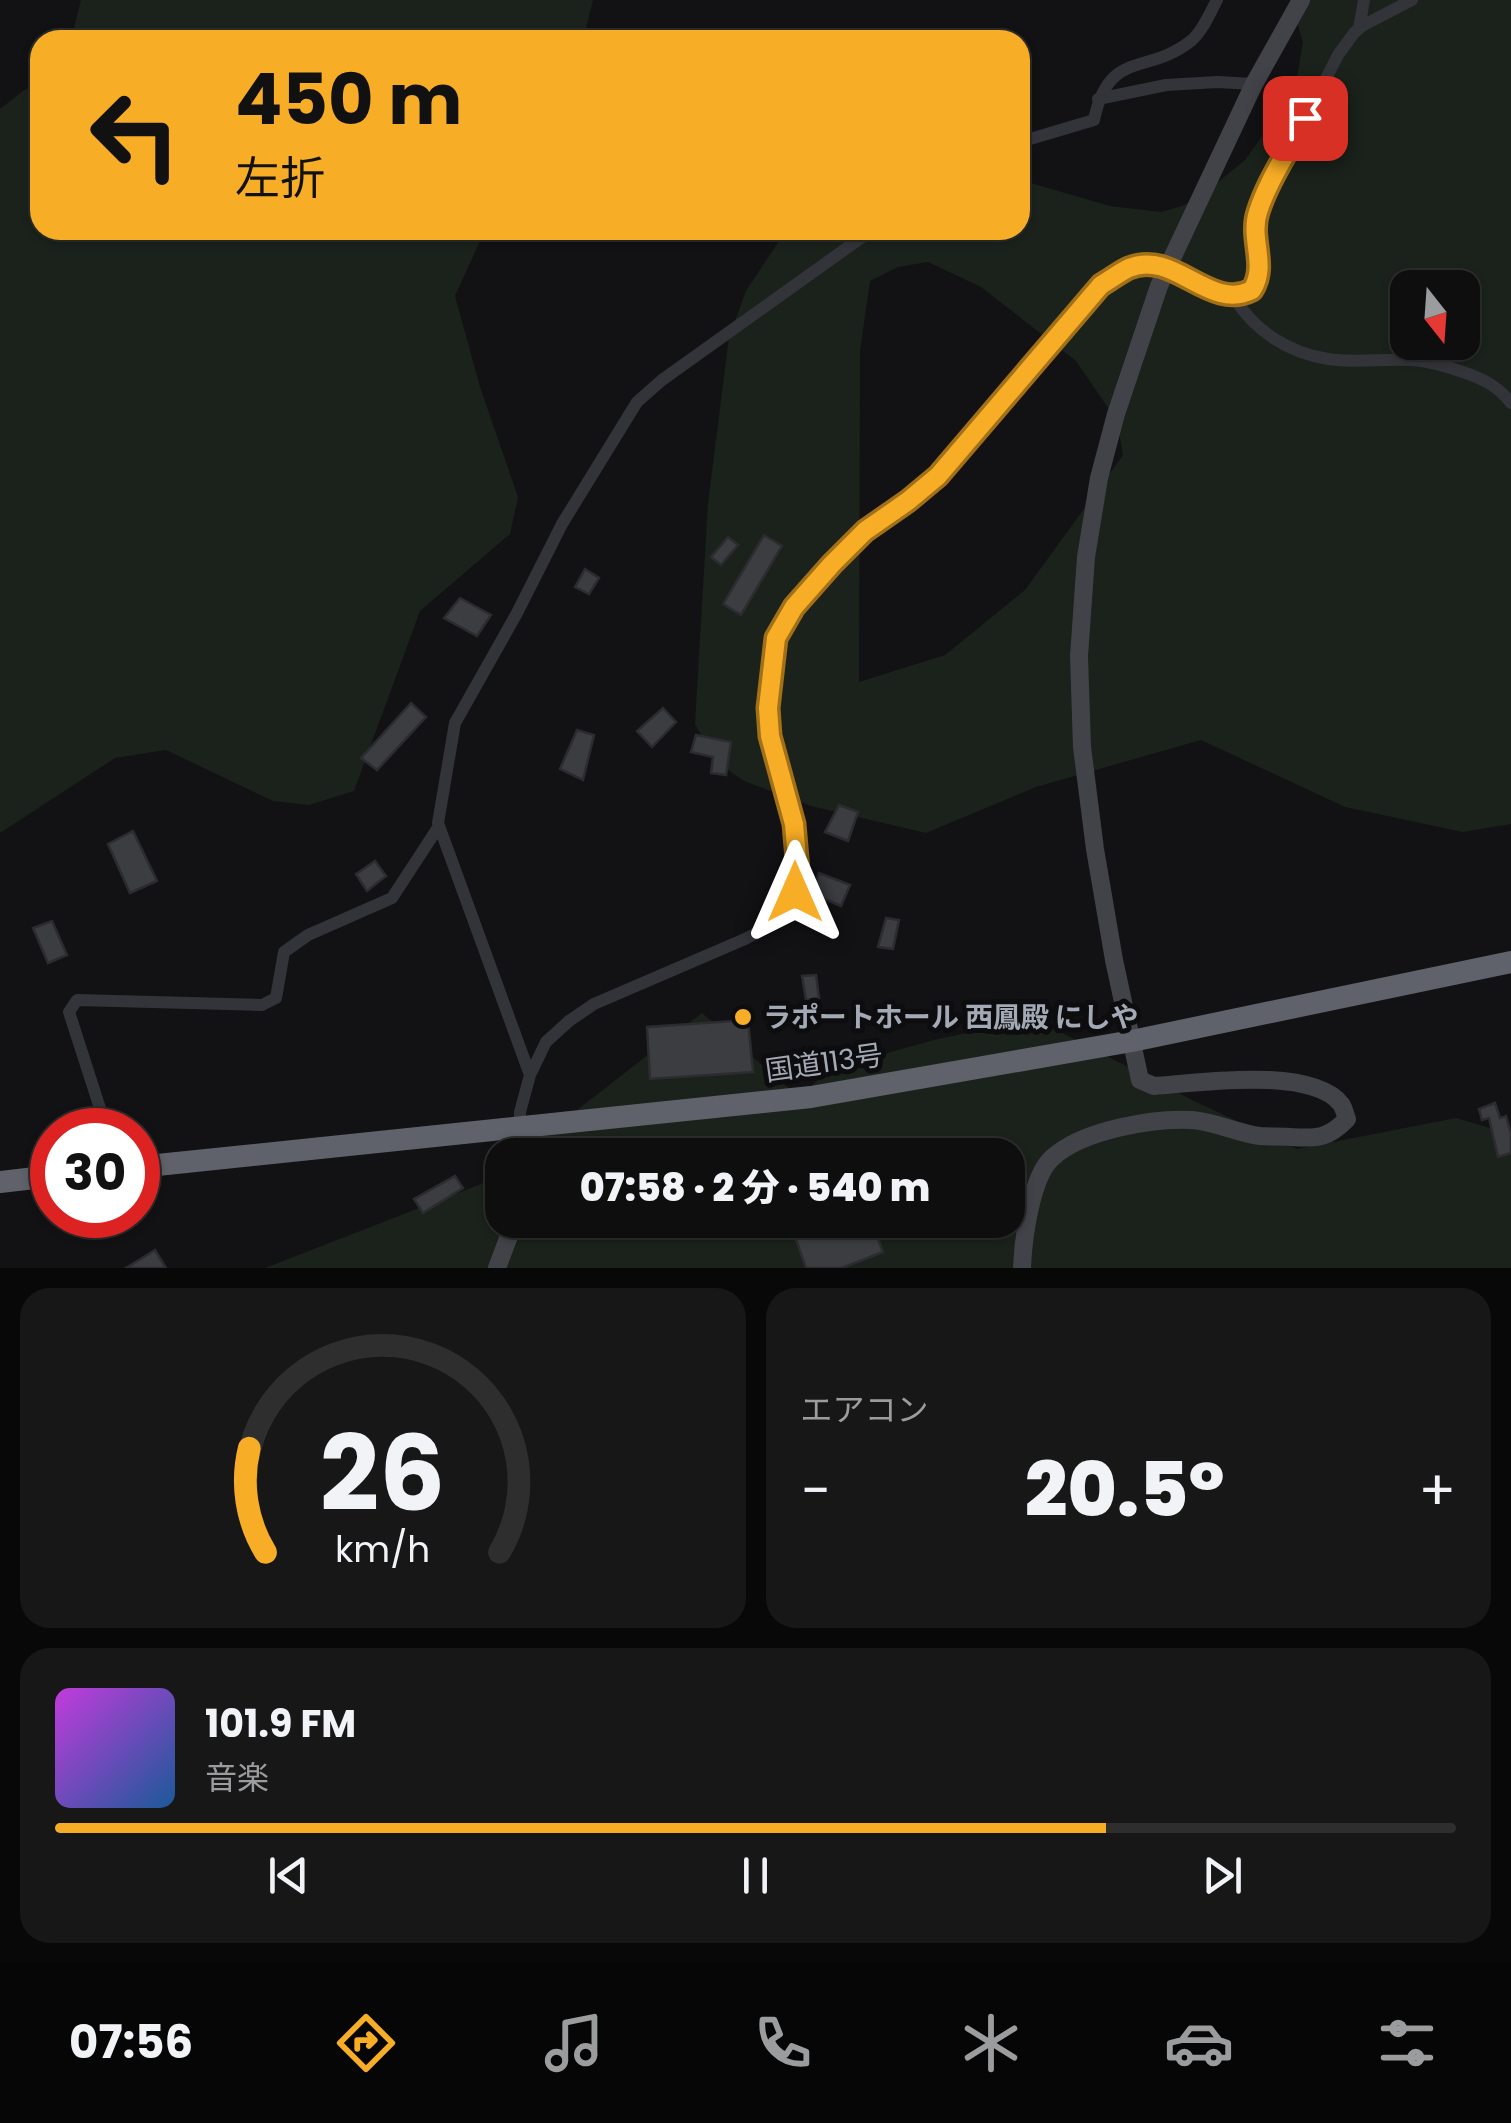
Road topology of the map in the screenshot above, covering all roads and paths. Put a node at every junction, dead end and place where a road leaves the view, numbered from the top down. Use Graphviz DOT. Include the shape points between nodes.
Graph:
graph roads {
  1 [pos="1217,0"];
  2 [pos="1301,0"];
  3 [pos="1364,0"];
  4 [pos="1412,0"];
  5 [pos="1359,29"];
  6 [pos="1254,84"];
  7 [pos="1098,99"];
  8 [pos="1030,139"];
  9 [pos="858,240"];
  10 [pos="1168,267"];
  11 [pos="1234,297"];
  12 [pos="1511,403"];
  13 [pos="440,826"];
  14 [pos="1511,962"];
  15 [pos="1132,1041"];
  16 [pos="530,1074"];
  17 [pos="99,1108"];
  18 [pos="520,1128"];
  19 [pos="520,1138"];
  20 [pos="160,1165"];
  21 [pos="30,1179"];
  22 [pos="0,1182"];
  23 [pos="508,1238"];
  24 [pos="497,1268"];
  25 [pos="1022,1268"];
  1 -- 7 [label="street" via="1191,41 1124,70 1108,80"];
  2 -- 6 [label="street"];
  3 -- 5 [label="street"];
  4 -- 5 [label="street"];
  5 -- 11 [label="street" via="1338,55 1257,214 1257,282"];
  6 -- 7 [label="street" via="1166,85"];
  6 -- 10 [label="street"];
  7 -- 8 [label="street" via="1094,120"];
  9 -- 13 [label="street" via="636,402 455,723"];
  10 -- 11 [label="street"];
  10 -- 15 [label="street" via="1099,478 1078,656 1095,849"];
  10 -- 16 [label="street" via="1130,267 1101,285 938,476 850,545 794,607 776,638 768,708 794,824 798,870 788,910 745,939 594,1004 546,1042"];
  11 -- 12 [label="street" via="1260,329 1304,352 1444,366 1490,382"];
  13 -- 16 [label="street"];
  13 -- 17 [label="street" via="392,898 284,952 276,998 262,1006 78,1000 69,1012"];
  14 -- 15 [label="highway, 国道113号"];
  15 -- 18 [label="highway, 国道113号" via="811,1097"];
  15 -- 25 [label="street" via="1140,1080 1154,1086 1279,1080 1316,1087 1340,1104 1347,1119 1334,1132 1309,1139 1258,1136 1194,1120 1148,1121 1088,1136 1051,1158 1023,1234"];
  16 -- 18 [label="street"];
  18 -- 19 [label="street"];
  18 -- 20 [label="highway, 国道113号"];
  21 -- 22 [label="highway"];
  23 -- 24 [label="street"];
}
